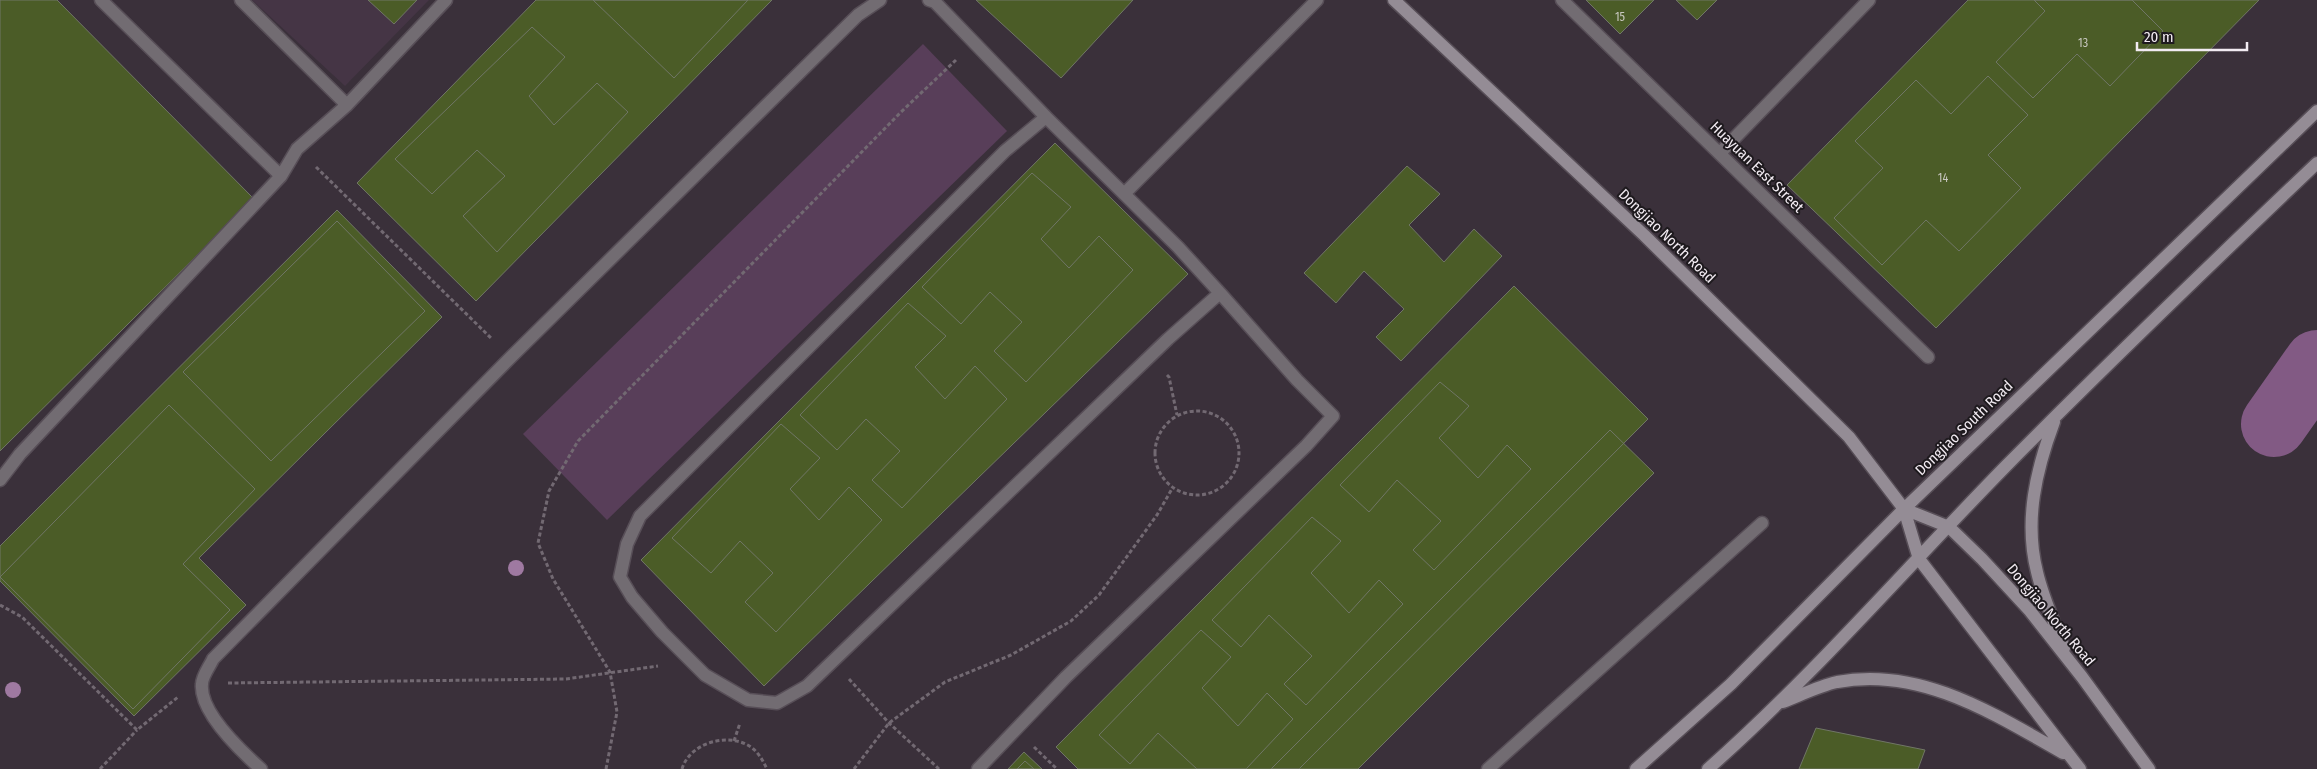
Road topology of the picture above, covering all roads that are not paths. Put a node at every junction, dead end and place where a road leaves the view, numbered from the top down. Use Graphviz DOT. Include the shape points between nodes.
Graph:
graph roads {
  1 [pos="101,0"];
  2 [pos="241,0"];
  3 [pos="446,0"];
  4 [pos="880,0"];
  5 [pos="929,0"];
  6 [pos="1317,0"];
  7 [pos="1394,0"];
  8 [pos="1562,0"];
  9 [pos="1869,0"];
  10 [pos="347,105"];
  11 [pos="2317,110"];
  12 [pos="1046,117"];
  13 [pos="1720,153"];
  14 [pos="2317,162"];
  15 [pos="281,176"];
  16 [pos="1124,194"];
  17 [pos="1220,293"];
  18 [pos="1928,357"];
  19 [pos="2055,418"];
  20 [pos="0,480"];
  21 [pos="1904,509"];
  22 [pos="1762,523"];
  23 [pos="1949,527"];
  24 [pos="1919,559"];
  25 [pos="2069,660"];
  26 [pos="1778,704"];
  27 [pos="2070,758"];
  28 [pos="261,769"];
  29 [pos="978,769"];
  30 [pos="1488,769"];
  31 [pos="1636,769"];
  32 [pos="1708,769"];
  33 [pos="2080,769"];
  34 [pos="2149,769"];
  1 -- 15 [label="lane"];
  2 -- 10 [label="lane"];
  3 -- 10 [label="lane"];
  4 -- 28 [label="lane" via="858,15 511,357 213,658 202,684 206,705 230,740"];
  5 -- 12 [label="lane" via="935,2"];
  6 -- 16 [label="lane"];
  7 -- 21 [label="street, Dongjiao North Road" via="1644,235 1849,437"];
  8 -- 13 [label="lane, Huayuan East Street"];
  9 -- 13 [label="lane"];
  10 -- 15 [label="lane" via="298,149"];
  11 -- 21 [label="street, Dongjiao South Road"];
  12 -- 16 [label="lane"];
  12 -- 17 [label="lane" via="1005,151 640,516 627,544 620,577 632,597 691,662 705,675 748,700 777,703 807,686"];
  13 -- 18 [label="lane, Huayuan East Street"];
  14 -- 19 [label="street"];
  15 -- 20 [label="lane" via="20,454"];
  16 -- 17 [label="lane"];
  17 -- 29 [label="lane" via="1333,416 1306,446 1066,677"];
  19 -- 23 [label="street"];
  19 -- 25 [label="street" via="2040,461 2030,519 2037,572"];
  21 -- 23 [label="street, Dongjiao North Road"];
  21 -- 24 [label="street, Dongjiao North Road"];
  21 -- 31 [label="street, Dongjiao South Road" via="1731,684"];
  22 -- 30 [label="lane"];
  23 -- 24 [label="street"];
  23 -- 25 [label="street, Dongjiao North Road" via="2030,611"];
  24 -- 26 [label="street"];
  24 -- 27 [label="street, Dongjiao North Road"];
  25 -- 34 [label="street, Dongjiao North Road"];
  26 -- 27 [label="street" via="1836,682 1874,678 1912,682 1950,694 2008,722"];
  26 -- 32 [label="street"];
  27 -- 33 [label="street, Dongjiao North Road"];
}
